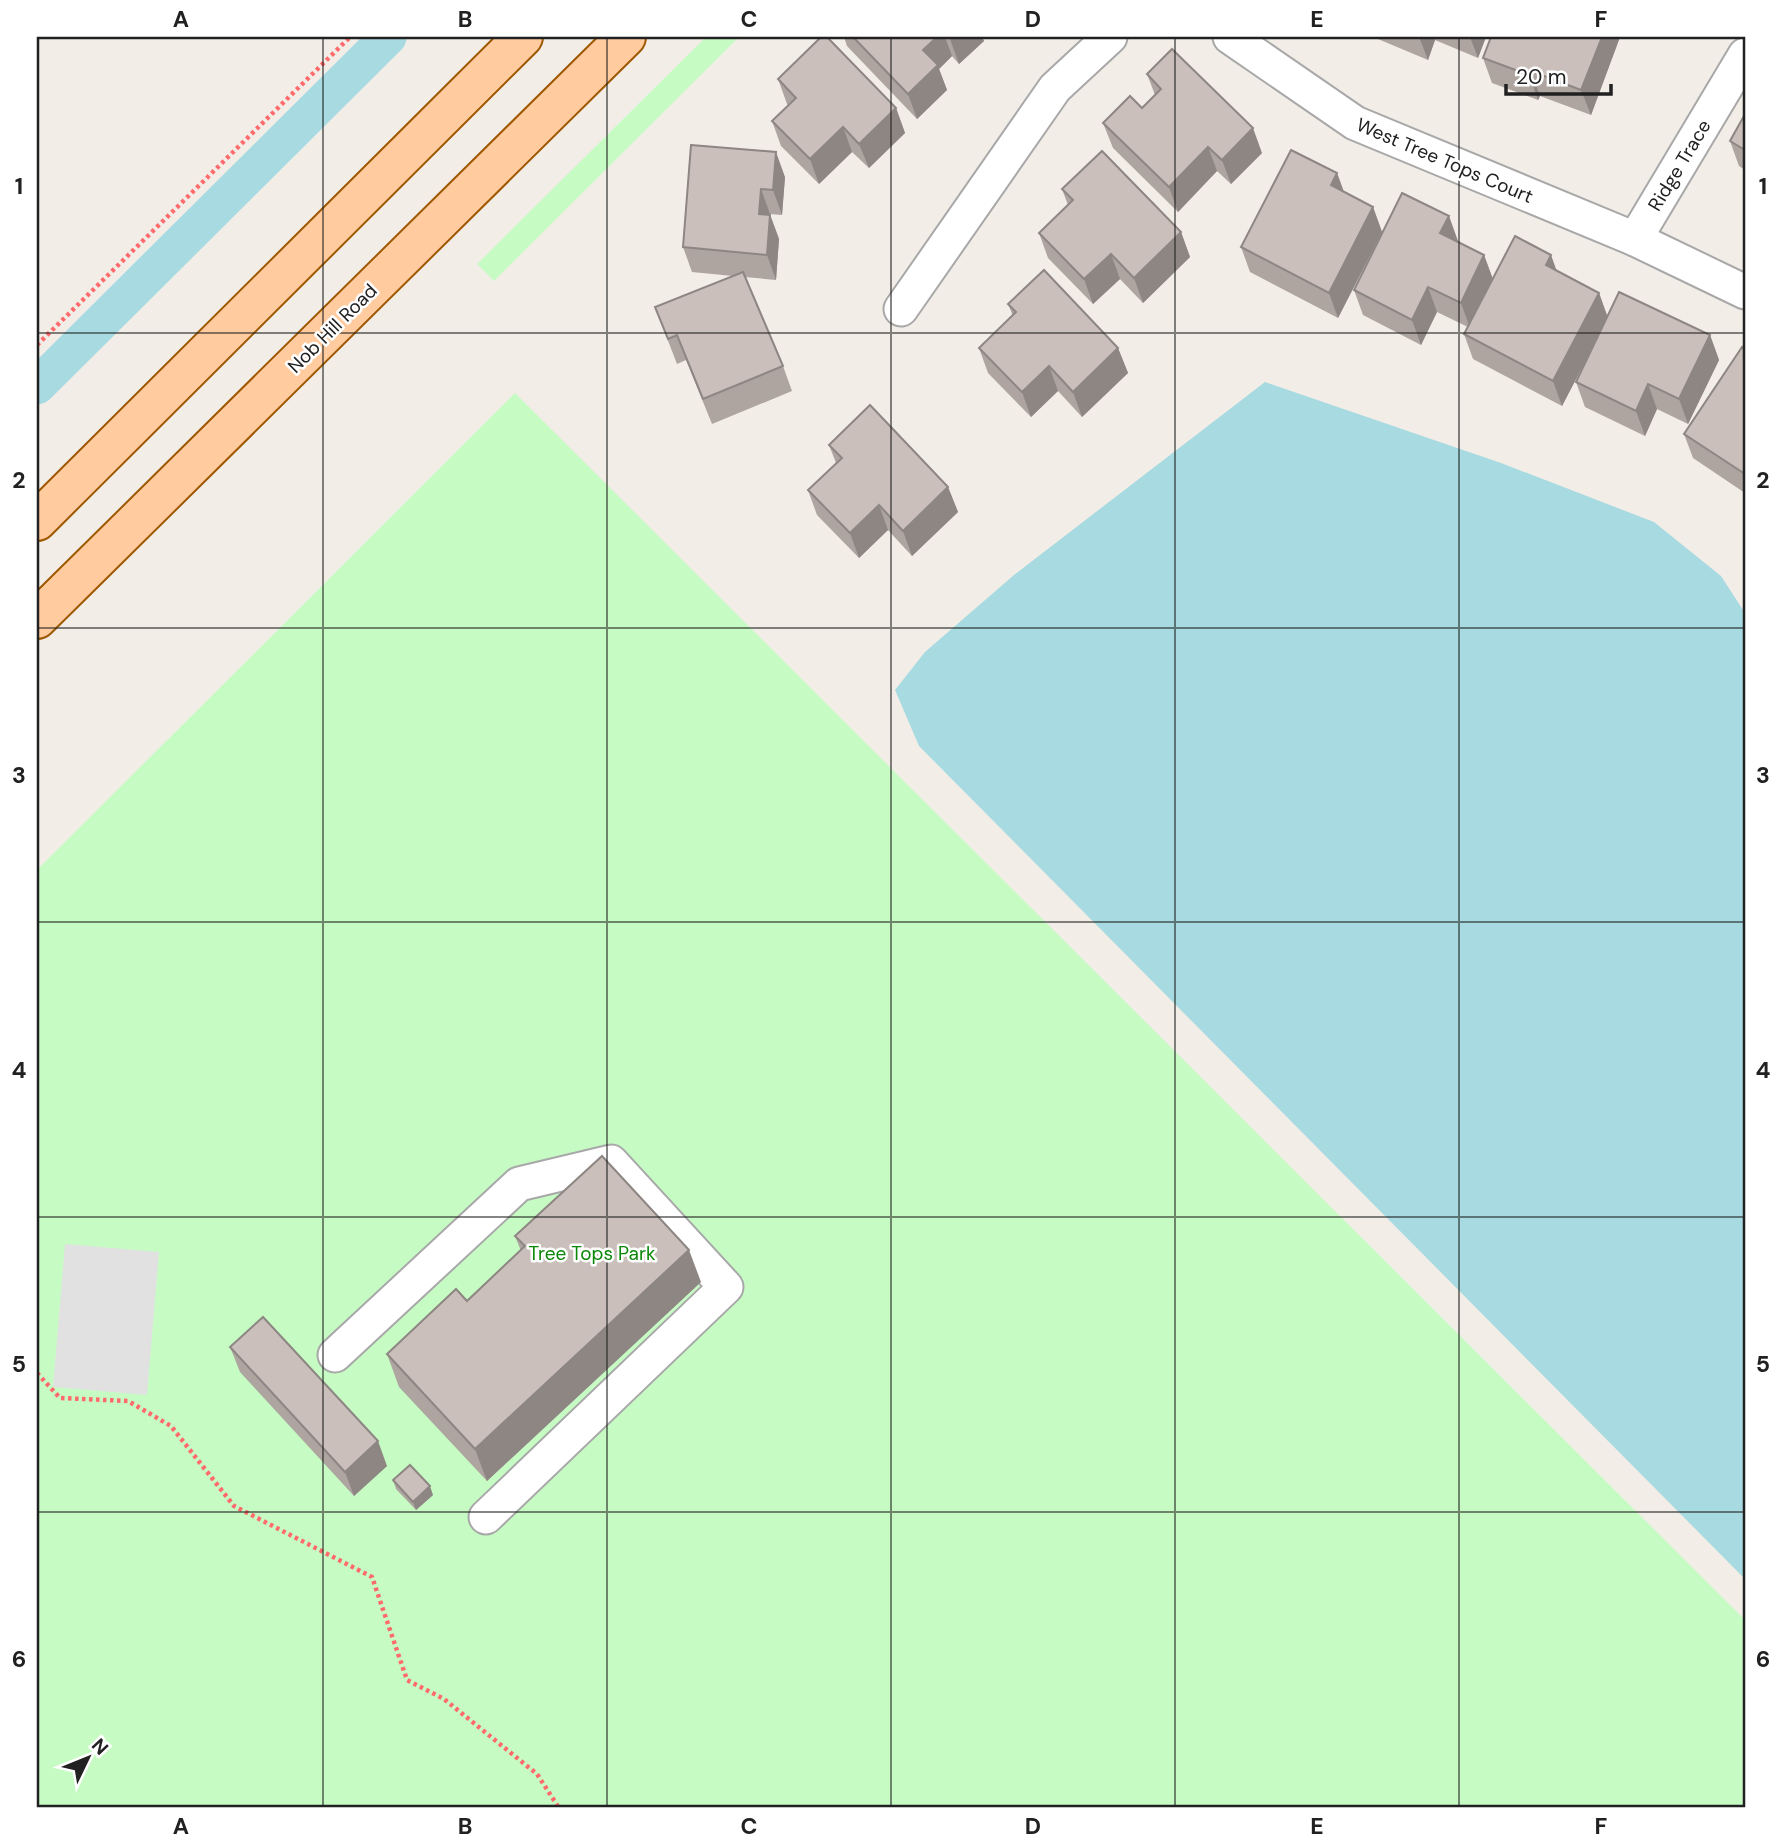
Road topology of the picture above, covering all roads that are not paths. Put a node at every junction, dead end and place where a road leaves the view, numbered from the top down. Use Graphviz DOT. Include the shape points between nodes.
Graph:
graph roads {
  1 [pos="523,37"];
  2 [pos="626,37"];
  3 [pos="1110,37"];
  4 [pos="1230,37"];
  5 [pos="1745,55"];
  6 [pos="1635,239"];
  7 [pos="1745,292"];
  8 [pos="901,309"];
  9 [pos="37,521"];
  10 [pos="37,619"];
  11 [pos="335,1354"];
  12 [pos="486,1517"];
  1 -- 9 [label="main road"];
  2 -- 10 [label="main road, Nob Hill Road"];
  3 -- 8 [label="street" via="1055,89"];
  4 -- 6 [label="street, West Tree Tops Court" via="1355,123"];
  5 -- 6 [label="street, Ridge Trace"];
  6 -- 7 [label="street, West Tree Tops Court"];
  11 -- 12 [label="street" via="519,1184 611,1161 726,1287"];
}
